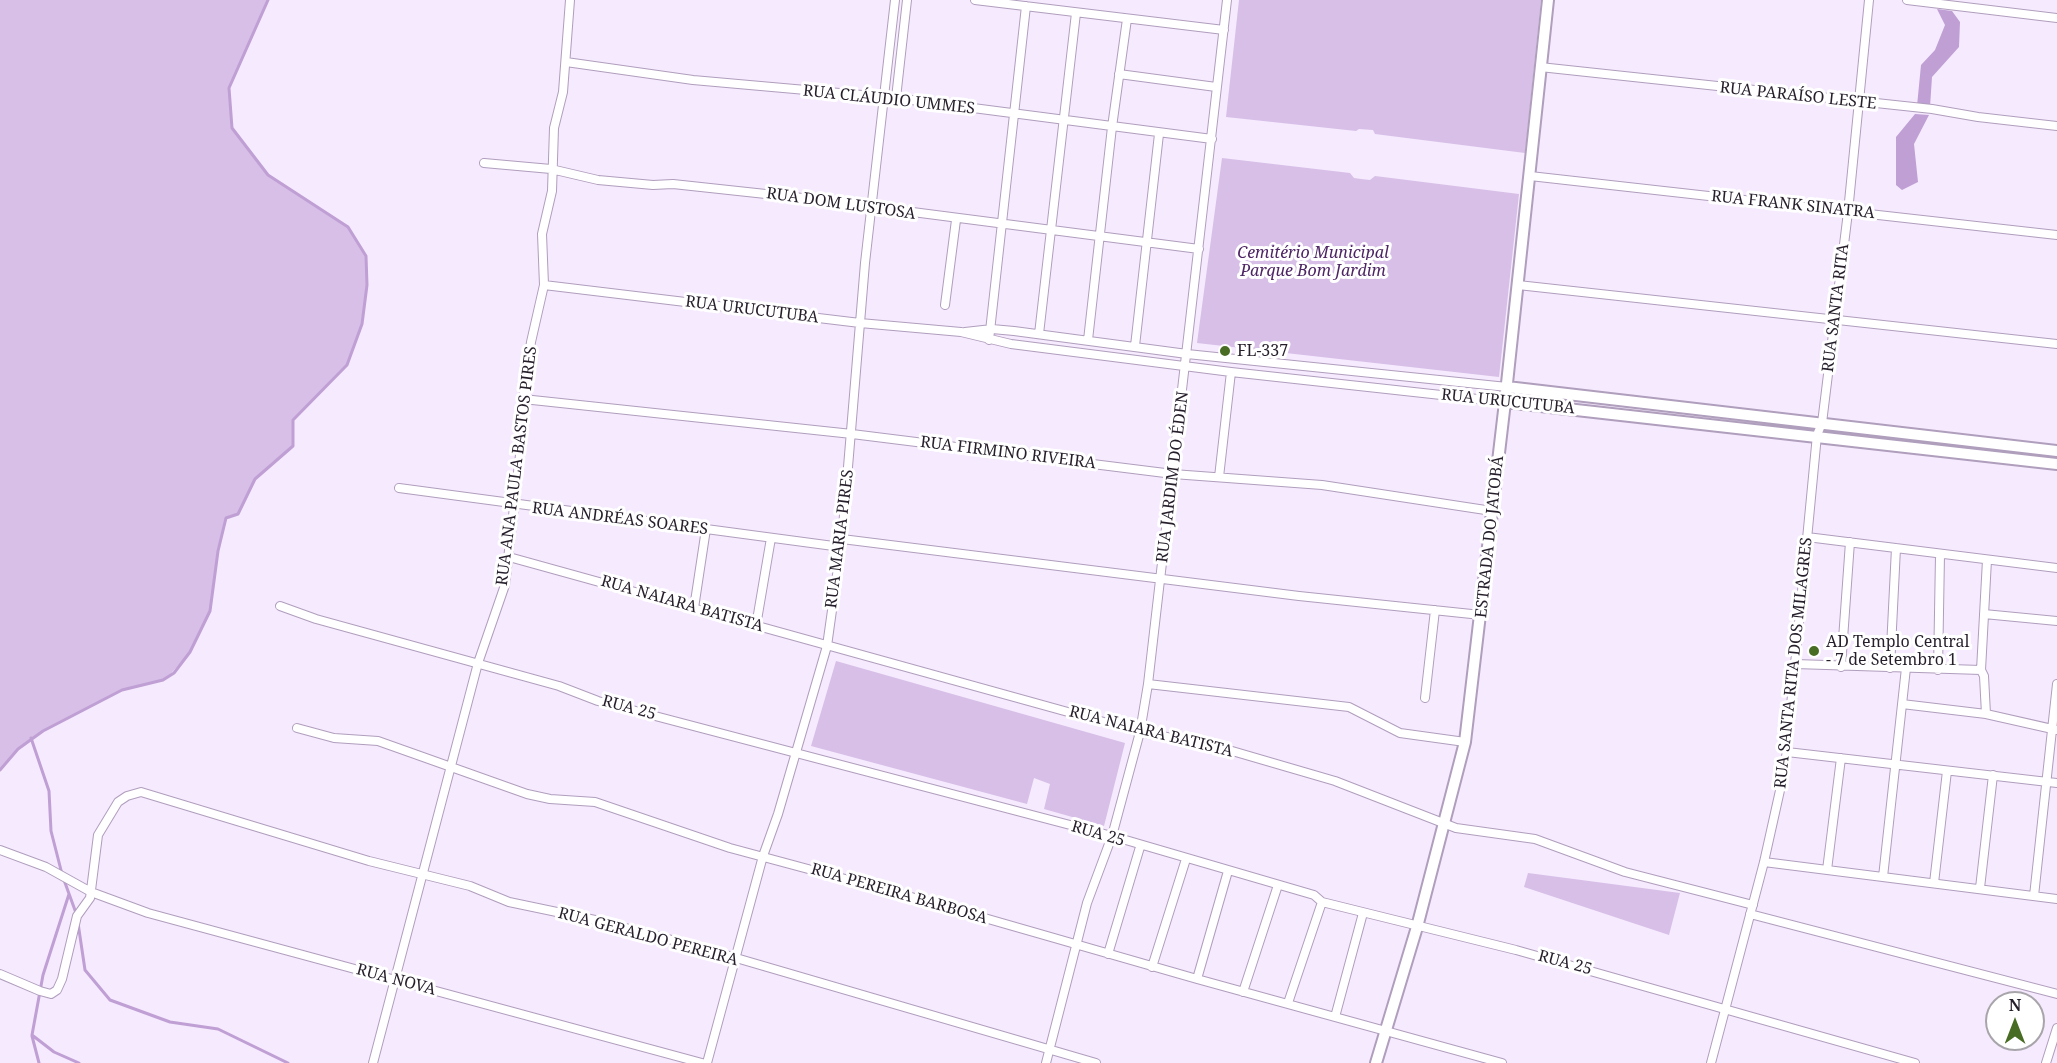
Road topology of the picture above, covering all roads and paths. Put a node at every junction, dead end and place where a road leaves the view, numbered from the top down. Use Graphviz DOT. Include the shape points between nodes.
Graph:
graph roads {
  1 [pos="570,0"];
  2 [pos="895,0"];
  3 [pos="907,0"];
  4 [pos="975,0"];
  5 [pos="1227,0"];
  6 [pos="1548,0"];
  7 [pos="1869,0"];
  8 [pos="1907,0"];
  9 [pos="1026,6"];
  10 [pos="1076,13"];
  11 [pos="2057,18"];
  12 [pos="1127,20"];
  13 [pos="1224,30"];
  14 [pos="566,62"];
  15 [pos="1539,67"];
  16 [pos="1119,74"];
  17 [pos="1216,87"];
  18 [pos="884,98"];
  19 [pos="896,98"];
  20 [pos="1860,102"];
  21 [pos="1015,115"];
  22 [pos="1064,121"];
  23 [pos="2057,126"];
  24 [pos="1112,127"];
  25 [pos="1159,134"];
  26 [pos="1212,139"];
  27 [pos="484,163"];
  28 [pos="551,169"];
  29 [pos="1530,176"];
  30 [pos="871,207"];
  31 [pos="1848,212"];
  32 [pos="956,220"];
  33 [pos="1003,225"];
  34 [pos="1051,231"];
  35 [pos="2057,235"];
  36 [pos="1100,236"];
  37 [pos="1147,242"];
  38 [pos="1199,249"];
  39 [pos="544,285"];
  40 [pos="1518,285"];
  41 [pos="945,305"];
  42 [pos="1834,320"];
  43 [pos="860,323"];
  44 [pos="992,329"];
  45 [pos="961,332"];
  46 [pos="1039,334"];
  47 [pos="989,340"];
  48 [pos="1088,340"];
  49 [pos="2057,345"];
  50 [pos="1135,346"];
  51 [pos="1187,354"];
  52 [pos="1186,364"];
  53 [pos="1231,372"];
  54 [pos="1507,387"];
  55 [pos="523,399"];
  56 [pos="1505,402"];
  57 [pos="1822,423"];
  58 [pos="852,434"];
  59 [pos="1817,435"];
  60 [pos="2057,451"];
  61 [pos="2057,464"];
  62 [pos="1173,474"];
  63 [pos="1220,477"];
  64 [pos="399,488"];
  65 [pos="515,505"];
  66 [pos="1492,511"];
  67 [pos="706,530"];
  68 [pos="1807,537"];
  69 [pos="771,538"];
  70 [pos="1850,542"];
  71 [pos="842,543"];
  72 [pos="1896,548"];
  73 [pos="1940,555"];
  74 [pos="509,557"];
  75 [pos="1987,560"];
  76 [pos="2057,567"];
  77 [pos="1161,577"];
  78 [pos="280,606"];
  79 [pos="694,608"];
  80 [pos="1435,610"];
  81 [pos="1984,614"];
  82 [pos="1481,615"];
  83 [pos="2057,621"];
  84 [pos="756,626"];
  85 [pos="827,646"];
  86 [pos="478,663"];
  87 [pos="1795,664"];
  88 [pos="1841,667"];
  89 [pos="1890,668"];
  90 [pos="1906,668"];
  91 [pos="1938,669"];
  92 [pos="1981,670"];
  93 [pos="1148,684"];
  94 [pos="2057,684"];
  95 [pos="1425,698"];
  96 [pos="1902,704"];
  97 [pos="1986,714"];
  98 [pos="297,728"];
  99 [pos="2054,730"];
  100 [pos="1140,732"];
  101 [pos="1464,742"];
  102 [pos="795,752"];
  103 [pos="1787,752"];
  104 [pos="1841,758"];
  105 [pos="1895,763"];
  106 [pos="451,767"];
  107 [pos="1947,771"];
  108 [pos="1993,775"];
  109 [pos="2048,782"];
  110 [pos="2057,783"];
  111 [pos="1444,823"];
  112 [pos="1112,836"];
  113 [pos="1140,847"];
  114 [pos="0,850"];
  115 [pos="763,856"];
  116 [pos="1186,859"];
  117 [pos="1764,862"];
  118 [pos="1827,870"];
  119 [pos="1227,872"];
  120 [pos="423,874"];
  121 [pos="1883,877"];
  122 [pos="1934,883"];
  123 [pos="1278,885"];
  124 [pos="1980,888"];
  125 [pos="91,892"];
  126 [pos="2034,896"];
  127 [pos="2057,898"];
  128 [pos="1322,902"];
  129 [pos="1753,905"];
  130 [pos="1363,913"];
  131 [pos="1750,914"];
  132 [pos="1417,927"];
  133 [pos="1077,945"];
  134 [pos="1108,954"];
  135 [pos="735,959"];
  136 [pos="1152,967"];
  137 [pos="0,974"];
  138 [pos="1197,980"];
  139 [pos="395,981"];
  140 [pos="1243,992"];
  141 [pos="2057,994"];
  142 [pos="1288,1004"];
  143 [pos="1725,1008"];
  144 [pos="1335,1017"];
  145 [pos="2057,1028"];
  146 [pos="1384,1031"];
  147 [pos="1050,1049"];
  148 [pos="373,1063"];
  149 [pos="702,1063"];
  150 [pos="707,1063"];
  151 [pos="1046,1063"];
  152 [pos="1096,1063"];
  153 [pos="1376,1063"];
  154 [pos="1502,1063"];
  155 [pos="1711,1063"];
  156 [pos="1915,1063"];
  157 [pos="2046,1063"];
  1 -- 14 [label="street, RUA ANA PAULA BASTOS PIRES"];
  2 -- 18 [label="street, RUA MARIA PIRES"];
  3 -- 19 [label="street"];
  4 -- 9 [label="street"];
  5 -- 13 [label="street, RUA JARDIM DO ÉDEN"];
  6 -- 15 [label="street, ESTRADA DO JATOBÁ"];
  7 -- 20 [label="street, RUA SANTA RITA"];
  8 -- 11 [label="street"];
  9 -- 10 [label="street"];
  9 -- 21 [label="street"];
  10 -- 12 [label="street"];
  10 -- 22 [label="street"];
  12 -- 13 [label="street"];
  12 -- 16 [label="street"];
  13 -- 17 [label="street, RUA JARDIM DO ÉDEN"];
  14 -- 18 [label="street, RUA CLÁUDIO UMMES" via="693,80"];
  14 -- 28 [label="street, RUA ANA PAULA BASTOS PIRES"];
  15 -- 20 [label="street, RUA PARAÍSO LESTE"];
  15 -- 29 [label="street, ESTRADA DO JATOBÁ"];
  16 -- 17 [label="street"];
  16 -- 24 [label="street"];
  17 -- 26 [label="street, RUA JARDIM DO ÉDEN"];
  18 -- 19 [label="street, RUA CLÁUDIO UMMES"];
  18 -- 30 [label="street, RUA MARIA PIRES"];
  19 -- 21 [label="street, RUA CLÁUDIO UMMES"];
  20 -- 23 [label="street, RUA PARAÍSO LESTE"];
  20 -- 31 [label="street, RUA SANTA RITA"];
  21 -- 22 [label="street, RUA CLÁUDIO UMMES"];
  21 -- 33 [label="street"];
  22 -- 24 [label="street, RUA CLÁUDIO UMMES"];
  22 -- 34 [label="street"];
  24 -- 25 [label="street, RUA CLÁUDIO UMMES"];
  24 -- 36 [label="street"];
  25 -- 26 [label="street, RUA CLÁUDIO UMMES"];
  25 -- 37 [label="street"];
  26 -- 38 [label="street, RUA JARDIM DO ÉDEN"];
  27 -- 28 [label="street, RUA DOM LUSTOSA"];
  28 -- 30 [label="street, RUA DOM LUSTOSA" via="598,180 673,183"];
  28 -- 39 [label="street, RUA ANA PAULA BASTOS PIRES" via="552,191 541,251"];
  29 -- 31 [label="street, RUA FRANK SINATRA"];
  29 -- 40 [label="street, ESTRADA DO JATOBÁ"];
  30 -- 32 [label="street, RUA DOM LUSTOSA"];
  30 -- 43 [label="street, RUA MARIA PIRES"];
  31 -- 35 [label="street, RUA FRANK SINATRA"];
  31 -- 42 [label="street, RUA SANTA RITA"];
  32 -- 33 [label="street, RUA DOM LUSTOSA"];
  32 -- 41 [label="street"];
  33 -- 34 [label="street, RUA DOM LUSTOSA"];
  33 -- 44 [label="street"];
  34 -- 36 [label="street, RUA DOM LUSTOSA"];
  34 -- 46 [label="street"];
  36 -- 37 [label="street, RUA DOM LUSTOSA"];
  36 -- 48 [label="street"];
  37 -- 38 [label="street, RUA DOM LUSTOSA"];
  37 -- 50 [label="street"];
  38 -- 51 [label="street, RUA JARDIM DO ÉDEN"];
  39 -- 43 [label="street, RUA URUCUTUBA"];
  39 -- 55 [label="street, RUA ANA PAULA BASTOS PIRES"];
  40 -- 42 [label="street"];
  40 -- 54 [label="street, ESTRADA DO JATOBÁ"];
  42 -- 49 [label="street"];
  42 -- 57 [label="street, RUA SANTA RITA"];
  43 -- 45 [label="street, RUA URUCUTUBA"];
  43 -- 58 [label="street, RUA MARIA PIRES"];
  44 -- 45 [label="street, RUA URUCUTUBA"];
  44 -- 46 [label="street, RUA URUCUTUBA"];
  44 -- 47 [label="street"];
  45 -- 47 [label="street, RUA URUCUTUBA"];
  46 -- 48 [label="street, RUA URUCUTUBA"];
  47 -- 52 [label="street, RUA URUCUTUBA"];
  48 -- 50 [label="street, RUA URUCUTUBA"];
  50 -- 51 [label="street, RUA URUCUTUBA"];
  51 -- 52 [label="street, RUA JARDIM DO ÉDEN"];
  51 -- 54 [label="street, RUA URUCUTUBA"];
  52 -- 53 [label="street, RUA URUCUTUBA"];
  52 -- 62 [label="street, RUA JARDIM DO ÉDEN"];
  53 -- 56 [label="street, RUA URUCUTUBA"];
  53 -- 63 [label="street"];
  54 -- 56 [label="street, ESTRADA DO JATOBÁ"];
  54 -- 57 [label="street, RUA URUCUTUBA"];
  55 -- 58 [label="street, RUA FIRMINO RIVEIRA"];
  55 -- 65 [label="street, RUA ANA PAULA BASTOS PIRES"];
  56 -- 59 [label="street, RUA URUCUTUBA"];
  56 -- 66 [label="street, ESTRADA DO JATOBÁ"];
  57 -- 59 [label="street, RUA SANTA RITA"];
  57 -- 60 [label="street, RUA URUCUTUBA"];
  58 -- 62 [label="street, RUA FIRMINO RIVEIRA"];
  58 -- 71 [label="street, RUA MARIA PIRES"];
  59 -- 61 [label="street, RUA URUCUTUBA"];
  59 -- 68 [label="street, RUA SANTA RITA DOS MILAGRES"];
  62 -- 63 [label="street, RUA FIRMINO RIVEIRA"];
  62 -- 77 [label="street, RUA JARDIM DO ÉDEN"];
  63 -- 66 [label="street, RUA FIRMINO RIVEIRA" via="1322,485"];
  64 -- 65 [label="street, RUA ANDRÉAS SOARES"];
  65 -- 67 [label="street, RUA ANDRÉAS SOARES"];
  65 -- 74 [label="street, RUA ANA PAULA BASTOS PIRES"];
  66 -- 82 [label="street, ESTRADA DO JATOBÁ"];
  67 -- 69 [label="street, RUA ANDRÉAS SOARES"];
  67 -- 79 [label="street"];
  68 -- 70 [label="street"];
  68 -- 87 [label="street, RUA SANTA RITA DOS MILAGRES"];
  69 -- 71 [label="street, RUA ANDRÉAS SOARES"];
  69 -- 84 [label="street"];
  70 -- 72 [label="street"];
  70 -- 88 [label="street"];
  71 -- 77 [label="street, RUA ANDRÉAS SOARES"];
  71 -- 85 [label="street, RUA MARIA PIRES"];
  72 -- 73 [label="street"];
  72 -- 89 [label="street"];
  73 -- 75 [label="street"];
  73 -- 91 [label="street"];
  74 -- 79 [label="street, RUA NAIARA BATISTA"];
  74 -- 86 [label="street, RUA ANA PAULA BASTOS PIRES" via="505,585"];
  75 -- 76 [label="street"];
  75 -- 81 [label="street"];
  77 -- 80 [label="street"];
  77 -- 93 [label="street, RUA JARDIM DO ÉDEN"];
  78 -- 86 [label="street, RUA 25"];
  79 -- 84 [label="street, RUA NAIARA BATISTA"];
  80 -- 82 [label="street"];
  80 -- 95 [label="street"];
  81 -- 83 [label="street"];
  81 -- 92 [label="street"];
  82 -- 101 [label="street, ESTRADA DO JATOBÁ"];
  84 -- 85 [label="street, RUA NAIARA BATISTA"];
  85 -- 100 [label="street, RUA NAIARA BATISTA"];
  85 -- 102 [label="street, RUA MARIA PIRES"];
  86 -- 102 [label="street, RUA 25" via="598,701"];
  86 -- 106 [label="street, RUA ANA PAULA BASTOS PIRES"];
  87 -- 88 [label="street"];
  87 -- 103 [label="street, RUA SANTA RITA DOS MILAGRES"];
  88 -- 89 [label="street"];
  89 -- 90 [label="street"];
  90 -- 91 [label="street"];
  90 -- 96 [label="street"];
  91 -- 92 [label="street"];
  92 -- 97 [label="street"];
  93 -- 100 [label="street, RUA JARDIM DO ÉDEN"];
  93 -- 101 [label="street" via="1349,707 1400,733"];
  94 -- 99 [label="street"];
  96 -- 97 [label="street"];
  96 -- 105 [label="street"];
  97 -- 99 [label="street"];
  98 -- 106 [label="street, RUA PEREIRA BARBOSA" via="334,738 378,741"];
  99 -- 109 [label="street"];
  100 -- 111 [label="street, RUA NAIARA BATISTA" via="1215,746 1318,775"];
  100 -- 112 [label="street, RUA JARDIM DO ÉDEN"];
  101 -- 111 [label="street, ESTRADA DO JATOBÁ"];
  102 -- 112 [label="street, RUA 25"];
  102 -- 115 [label="street, RUA MARIA PIRES"];
  103 -- 104 [label="street"];
  103 -- 117 [label="street, RUA SANTA RITA DOS MILAGRES"];
  104 -- 105 [label="street"];
  104 -- 118 [label="street"];
  105 -- 107 [label="street"];
  105 -- 121 [label="street"];
  106 -- 115 [label="street, RUA PEREIRA BARBOSA" via="528,794 595,802 671,830"];
  106 -- 120 [label="street, RUA ANA PAULA BASTOS PIRES"];
  107 -- 108 [label="street"];
  107 -- 122 [label="street"];
  108 -- 109 [label="street"];
  108 -- 124 [label="street"];
  109 -- 110 [label="street"];
  109 -- 126 [label="street"];
  111 -- 129 [label="street, RUA NAIARA BATISTA" via="1535,839 1625,872"];
  111 -- 132 [label="street, ESTRADA DO JATOBÁ"];
  112 -- 113 [label="street, RUA 25"];
  112 -- 133 [label="street, RUA JARDIM DO ÉDEN" via="1087,903"];
  113 -- 116 [label="street, RUA 25"];
  113 -- 134 [label="street"];
  114 -- 125 [label="street, RUA NOVA" via="46,867"];
  115 -- 133 [label="street, RUA PEREIRA BARBOSA"];
  115 -- 135 [label="street, RUA MARIA PIRES"];
  116 -- 119 [label="street, RUA 25"];
  116 -- 136 [label="street"];
  117 -- 118 [label="street"];
  117 -- 129 [label="street, RUA SANTA RITA DOS MILAGRES"];
  118 -- 121 [label="street"];
  119 -- 123 [label="street, RUA 25"];
  119 -- 138 [label="street"];
  120 -- 125 [label="street, RUA GERALDO PEREIRA" via="141,792 117,802 98,835"];
  120 -- 135 [label="street, RUA GERALDO PEREIRA" via="471,886 516,904 595,920"];
  120 -- 139 [label="street, RUA ANA PAULA BASTOS PIRES"];
  121 -- 122 [label="street"];
  122 -- 124 [label="street"];
  123 -- 128 [label="street, RUA 25" via="1314,895"];
  123 -- 140 [label="street"];
  124 -- 126 [label="street"];
  125 -- 137 [label="street" via="88,903 76,916 62,979 54,993 40,992"];
  125 -- 139 [label="street, RUA NOVA" via="148,913"];
  126 -- 127 [label="street"];
  128 -- 130 [label="street, RUA 25"];
  128 -- 142 [label="street"];
  129 -- 131 [label="street, RUA SANTA RITA DOS MILAGRES"];
  130 -- 132 [label="street, RUA 25"];
  130 -- 144 [label="street"];
  131 -- 141 [label="street"];
  131 -- 143 [label="street, RUA SANTA RITA DOS MILAGRES"];
  132 -- 143 [label="street, RUA 25" via="1483,941"];
  132 -- 146 [label="street, ESTRADA DO JATOBÁ"];
  133 -- 134 [label="street, RUA PEREIRA BARBOSA"];
  133 -- 147 [label="street, RUA JARDIM DO ÉDEN"];
  134 -- 136 [label="street, RUA PEREIRA BARBOSA"];
  135 -- 147 [label="street, RUA GERALDO PEREIRA"];
  135 -- 150 [label="street, RUA MARIA PIRES"];
  136 -- 138 [label="street, RUA PEREIRA BARBOSA"];
  138 -- 140 [label="street, RUA PEREIRA BARBOSA"];
  139 -- 148 [label="street, RUA ANA PAULA BASTOS PIRES"];
  139 -- 149 [label="street, RUA NOVA"];
  140 -- 142 [label="street, RUA PEREIRA BARBOSA"];
  142 -- 144 [label="street, RUA PEREIRA BARBOSA"];
  143 -- 155 [label="street, RUA SANTA RITA DOS MILAGRES"];
  143 -- 156 [label="street, RUA 25"];
  144 -- 146 [label="street, RUA PEREIRA BARBOSA"];
  145 -- 157 [label="street"];
  146 -- 153 [label="street, ESTRADA DO JATOBÁ"];
  146 -- 154 [label="street, RUA PEREIRA BARBOSA"];
  147 -- 151 [label="street, RUA JARDIM DO ÉDEN"];
  147 -- 152 [label="street, RUA GERALDO PEREIRA"];
}
